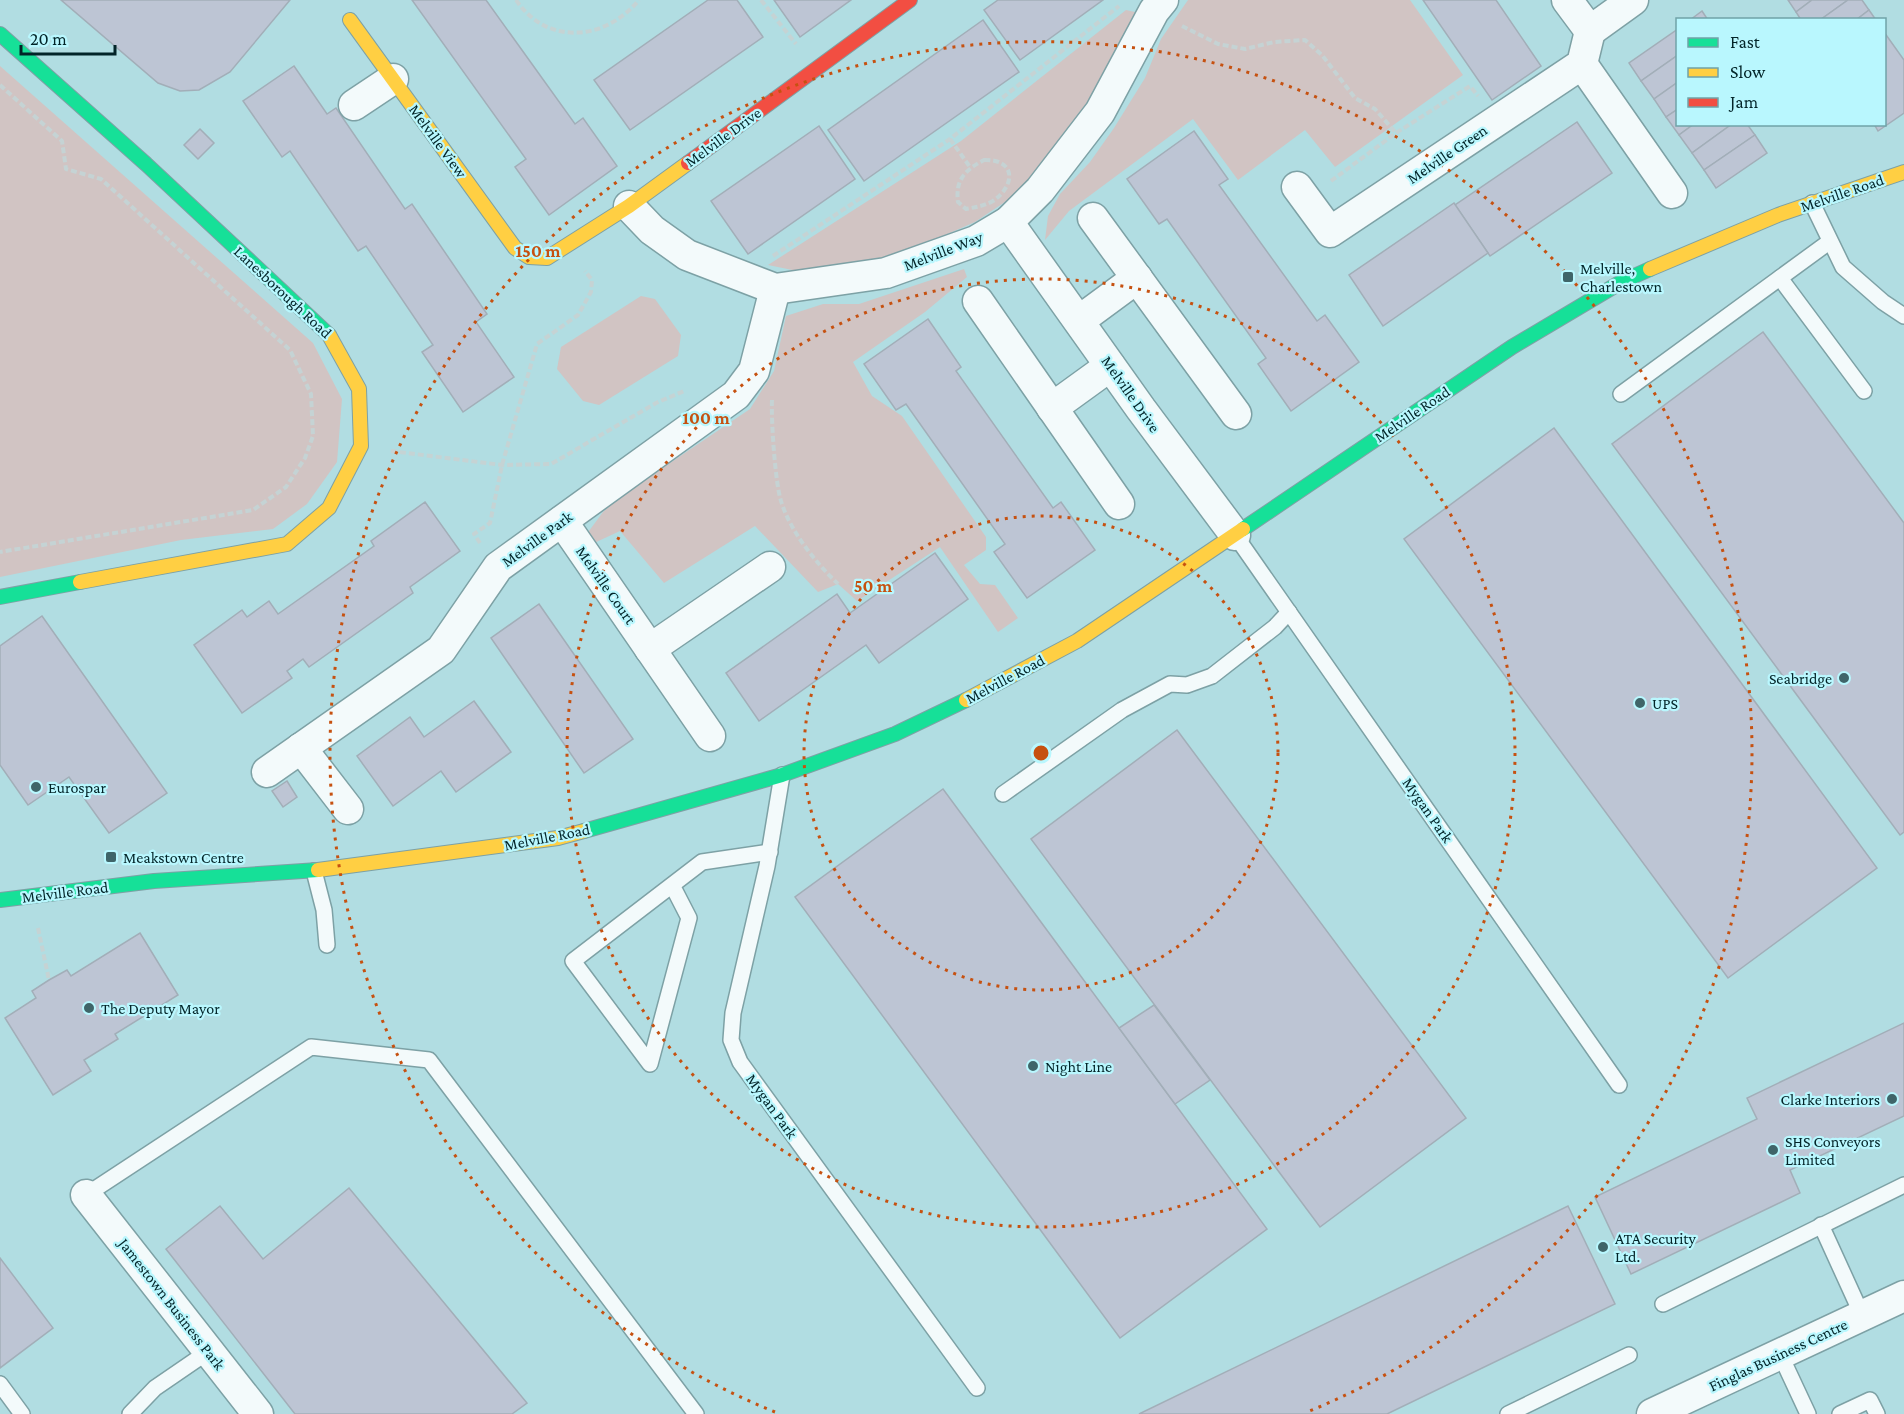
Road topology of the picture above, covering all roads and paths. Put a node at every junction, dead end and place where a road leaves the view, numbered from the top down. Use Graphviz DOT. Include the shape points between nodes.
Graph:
graph roads {
  1 [pos="516,0"];
  2 [pos="639,0"];
  3 [pos="761,0"];
  4 [pos="910,0"];
  5 [pos="1567,0"];
  6 [pos="1634,0"];
  7 [pos="1158,5"];
  8 [pos="351,20"];
  9 [pos="1590,31"];
  10 [pos="0,34"];
  11 [pos="1582,64"];
  12 [pos="815,69"];
  13 [pos="393,79"];
  14 [pos="0,85"];
  15 [pos="354,105"];
  16 [pos="1496,121"];
  17 [pos="1396,132"];
  18 [pos="950,139"];
  19 [pos="970,167"];
  20 [pos="1904,172"];
  21 [pos="1301,193"];
  22 [pos="1672,194"];
  23 [pos="1812,203"];
  24 [pos="629,206"];
  25 [pos="1093,218"];
  26 [pos="1008,222"];
  27 [pos="1829,242"];
  28 [pos="565,247"];
  29 [pos="529,257"];
  30 [pos="740,277"];
  31 [pos="1137,278"];
  32 [pos="1780,278"];
  33 [pos="776,289"];
  34 [pos="978,302"];
  35 [pos="1904,316"];
  36 [pos="1080,320"];
  37 [pos="756,363"];
  38 [pos="1110,366"];
  39 [pos="693,388"];
  40 [pos="1864,391"];
  41 [pos="1621,394"];
  42 [pos="1052,408"];
  43 [pos="1236,414"];
  44 [pos="386,451"];
  45 [pos="502,465"];
  46 [pos="1119,504"];
  47 [pos="562,521"];
  48 [pos="1236,535"];
  49 [pos="0,552"];
  50 [pos="498,567"];
  51 [pos="770,567"];
  52 [pos="838,584"];
  53 [pos="0,597"];
  54 [pos="1289,612"];
  55 [pos="650,649"];
  56 [pos="710,735"];
  57 [pos="301,748"];
  58 [pos="267,772"];
  59 [pos="782,775"];
  60 [pos="1003,794"];
  61 [pos="348,810"];
  62 [pos="770,852"];
  63 [pos="314,871"];
  64 [pos="672,885"];
  65 [pos="34,896"];
  66 [pos="0,900"];
  67 [pos="327,945"];
  68 [pos="49,980"];
  69 [pos="1620,1085"];
  70 [pos="1904,1185"];
  71 [pos="86,1195"];
  72 [pos="1821,1225"];
  73 [pos="1904,1296"];
  74 [pos="1663,1304"];
  75 [pos="1862,1315"];
  76 [pos="208,1351"];
  77 [pos="1780,1354"];
  78 [pos="1629,1355"];
  79 [pos="0,1384"];
  80 [pos="977,1388"];
  81 [pos="1517,1412"];
  82 [pos="22,1414"];
  83 [pos="130,1414"];
  84 [pos="258,1414"];
  85 [pos="696,1414"];
  86 [pos="1652,1414"];
  87 [pos="1808,1414"];
  88 [pos="1840,1414"];
  89 [pos="1877,1414"];
  1 -- 2 [label="path" via="527,17 561,32 597,31 626,15"];
  3 -- 12 [label="path"];
  4 -- 12 [label="street, Melville Drive"];
  5 -- 9 [label="street"];
  6 -- 9 [label="street"];
  7 -- 17 [label="path" via="1218,44 1245,49 1305,40 1322,55 1355,98 1376,109"];
  7 -- 18 [label="path" via="1126,0"];
  7 -- 26 [label="street, Melville Way" via="1101,112 1040,190"];
  8 -- 13 [label="street, Melville View"];
  9 -- 11 [label="street"];
  10 -- 53 [label="street, Lanesborough Road" via="333,338 359,389 361,446 329,508 287,544"];
  11 -- 16 [label="street, Melville Green"];
  11 -- 22 [label="street"];
  12 -- 24 [label="street, Melville Drive"];
  13 -- 15 [label="street"];
  13 -- 29 [label="street, Melville View" via="514,248"];
  14 -- 49 [label="path" via="62,141 66,169 101,179 290,350 310,394 313,436 305,458 286,487 253,510"];
  16 -- 17 [label="path" via="1470,86"];
  16 -- 21 [label="street, Melville Green" via="1330,232"];
  17 -- 21 [label="path"];
  18 -- 19 [label="path"];
  18 -- 30 [label="path"];
  19 -- 19 [label="path" via="984,160 997,160 1009,171 1007,184 995,200 966,209 957,201 956,190"];
  20 -- 23 [label="street, Melville Road"];
  23 -- 27 [label="lane"];
  23 -- 48 [label="street, Melville Road" via="1623,281 1512,347"];
  24 -- 28 [label="street, Melville Drive"];
  24 -- 30 [label="street, Melville Way" via="652,230 687,255"];
  25 -- 31 [label="street"];
  26 -- 33 [label="street, Melville Way" via="976,241 886,273"];
  26 -- 36 [label="street, Melville Drive"];
  27 -- 32 [label="lane"];
  27 -- 35 [label="lane" via="1843,267"];
  28 -- 29 [label="street, Melville Drive" via="547,258"];
  28 -- 45 [label="path" via="592,280 591,292 578,315 537,344"];
  30 -- 33 [label="street, Melville Way"];
  31 -- 36 [label="street"];
  31 -- 43 [label="street"];
  32 -- 40 [label="lane"];
  32 -- 41 [label="lane"];
  33 -- 37 [label="street, Melville Park"];
  34 -- 42 [label="street"];
  36 -- 38 [label="street, Melville Drive"];
  37 -- 47 [label="street, Melville Park" via="736,395"];
  37 -- 52 [label="path" via="774,371 772,409 780,500 792,525"];
  38 -- 42 [label="street"];
  38 -- 48 [label="street, Melville Drive"];
  39 -- 45 [label="path" via="656,403 551,464"];
  42 -- 46 [label="street"];
  44 -- 45 [label="path"];
  45 -- 50 [label="path" via="490,523 474,534"];
  47 -- 50 [label="street, Melville Park"];
  47 -- 55 [label="street, Melville Court"];
  48 -- 54 [label="lane, Mygan Park"];
  48 -- 59 [label="street, Melville Road" via="1077,641 981,693 895,734"];
  50 -- 57 [label="street, Melville Park" via="441,650"];
  51 -- 55 [label="street"];
  54 -- 60 [label="lane" via="1212,676 1187,685 1170,684 1122,710"];
  54 -- 69 [label="lane, Mygan Park"];
  55 -- 56 [label="street, Melville Court"];
  57 -- 58 [label="street, Melville Park"];
  57 -- 61 [label="street"];
  59 -- 62 [label="lane, Mygan Park"];
  59 -- 63 [label="street, Melville Road" via="558,838"];
  62 -- 64 [label="lane" via="702,862"];
  62 -- 80 [label="lane, Mygan Park" via="733,1013 731,1040 737,1055"];
  63 -- 65 [label="street, Melville Road" via="154,881"];
  63 -- 67 [label="lane" via="324,910"];
  64 -- 64 [label="lane" via="573,961 650,1064 689,918"];
  65 -- 66 [label="street, Melville Road"];
  65 -- 68 [label="path"];
  70 -- 72 [label="lane"];
  71 -- 76 [label="street, Jamestown Business Park"];
  71 -- 85 [label="lane" via="311,1047 429,1060"];
  72 -- 74 [label="lane"];
  72 -- 75 [label="lane"];
  73 -- 75 [label="street, Finglas Business Centre"];
  75 -- 77 [label="street, Finglas Business Centre"];
  76 -- 83 [label="lane" via="154,1388"];
  76 -- 84 [label="street, Jamestown Business Park"];
  77 -- 86 [label="street, Finglas Business Centre"];
  77 -- 87 [label="lane"];
  78 -- 81 [label="lane"];
  79 -- 82 [label="lane"];
  88 -- 89 [label="lane" via="1870,1400"];
}
